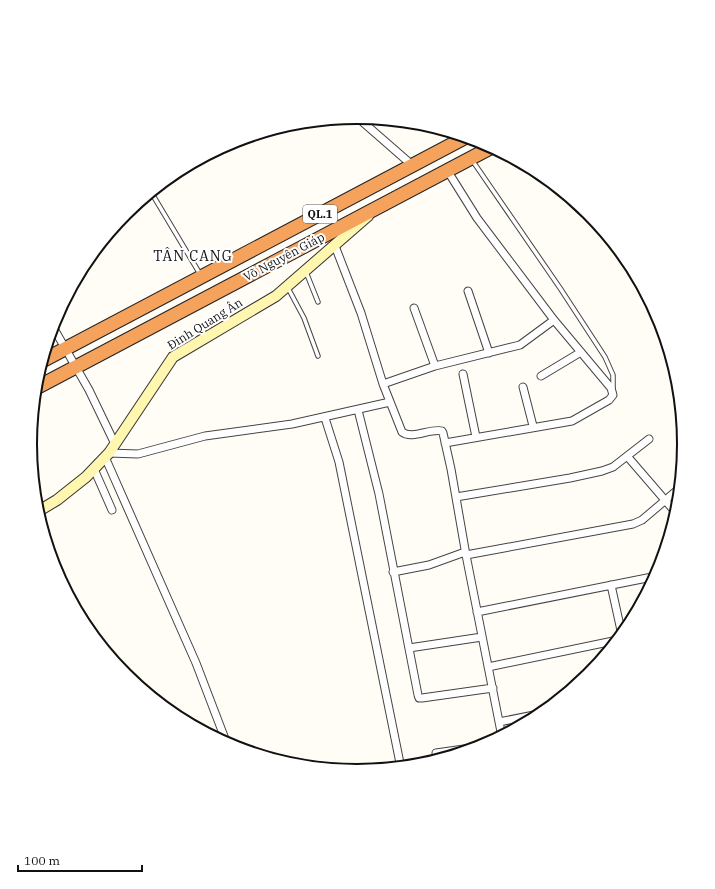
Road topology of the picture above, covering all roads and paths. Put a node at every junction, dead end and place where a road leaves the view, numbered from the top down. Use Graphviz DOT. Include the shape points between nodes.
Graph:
graph roads {
  1 [pos="365,124"];
  2 [pos="459,140"];
  3 [pos="485,151"];
  4 [pos="471,158"];
  5 [pos="412,165"];
  6 [pos="447,170"];
  7 [pos="154,197"];
  8 [pos="394,198"];
  9 [pos="335,246"];
  10 [pos="306,271"];
  11 [pos="202,276"];
  12 [pos="287,287"];
  13 [pos="468,291"];
  14 [pos="318,302"];
  15 [pos="414,308"];
  16 [pos="554,320"];
  17 [pos="57,334"];
  18 [pos="64,349"];
  19 [pos="581,352"];
  20 [pos="489,353"];
  21 [pos="318,356"];
  22 [pos="49,357"];
  23 [pos="435,366"];
  24 [pos="75,367"];
  25 [pos="463,374"];
  26 [pos="541,376"];
  27 [pos="43,384"];
  28 [pos="383,384"];
  29 [pos="523,387"];
  30 [pos="613,395"];
  31 [pos="390,402"];
  32 [pos="358,410"];
  33 [pos="325,418"];
  34 [pos="533,426"];
  35 [pos="476,437"];
  36 [pos="649,439"];
  37 [pos="445,443"];
  38 [pos="110,451"];
  39 [pos="627,456"];
  40 [pos="94,469"];
  41 [pos="674,493"];
  42 [pos="456,497"];
  43 [pos="665,500"];
  44 [pos="43,506"];
  45 [pos="672,508"];
  46 [pos="112,510"];
  47 [pos="466,553"];
  48 [pos="393,572"];
  49 [pos="649,578"];
  50 [pos="611,585"];
  51 [pos="477,612"];
  52 [pos="620,628"];
  53 [pos="482,637"];
  54 [pos="611,642"];
  55 [pos="409,648"];
  56 [pos="488,667"];
  57 [pos="492,688"];
  58 [pos="527,716"];
  59 [pos="499,722"];
  60 [pos="501,731"];
  61 [pos="224,736"];
  62 [pos="451,751"];
  63 [pos="436,753"];
  64 [pos="400,762"];
  1 -- 5 [label="street"];
  2 -- 5 [label="highway, Võ Nguyên Giáp / QL.1"];
  3 -- 4 [label="highway, Võ Nguyên Giáp / QL.1"];
  4 -- 6 [label="highway, Võ Nguyên Giáp / QL.1"];
  4 -- 30 [label="lane" via="605,357 613,375"];
  5 -- 11 [label="highway, Võ Nguyên Giáp / QL.1"];
  6 -- 8 [label="highway, Võ Nguyên Giáp / QL.1"];
  6 -- 16 [label="street" via="477,218"];
  7 -- 11 [label="lane"];
  8 -- 9 [label="street, Đinh Quang Ân" via="372,213"];
  8 -- 24 [label="highway, Võ Nguyên Giáp / QL.1"];
  9 -- 10 [label="street, Đinh Quang Ân"];
  9 -- 28 [label="street" via="361,314"];
  10 -- 12 [label="street, Đinh Quang Ân"];
  10 -- 14 [label="lane"];
  11 -- 18 [label="highway, Võ Nguyên Giáp / QL.1"];
  12 -- 21 [label="lane" via="304,318"];
  12 -- 38 [label="street, Đinh Quang Ân" via="261,306 173,357"];
  13 -- 20 [label="street"];
  15 -- 23 [label="street"];
  16 -- 19 [label="street"];
  16 -- 20 [label="street" via="520,345"];
  17 -- 18 [label="street"];
  18 -- 22 [label="highway, QL.1"];
  18 -- 24 [label="street"];
  19 -- 26 [label="street"];
  19 -- 30 [label="street" via="611,388"];
  20 -- 23 [label="street"];
  23 -- 28 [label="street"];
  24 -- 27 [label="highway, QL.1"];
  24 -- 38 [label="street"];
  25 -- 35 [label="street"];
  28 -- 31 [label="street"];
  29 -- 34 [label="street"];
  30 -- 34 [label="street" via="609,400 572,421"];
  31 -- 32 [label="street"];
  31 -- 37 [label="street" via="404,433 439,430 442,431"];
  32 -- 33 [label="street"];
  32 -- 48 [label="street" via="379,494"];
  33 -- 38 [label="street" via="205,436 138,454"];
  33 -- 64 [label="street" via="339,462"];
  34 -- 35 [label="street"];
  35 -- 37 [label="street"];
  36 -- 39 [label="street"];
  37 -- 42 [label="street"];
  38 -- 40 [label="street, Đinh Quang Ân"];
  38 -- 61 [label="street"];
  39 -- 42 [label="street" via="613,467 593,473"];
  39 -- 43 [label="street"];
  40 -- 44 [label="street, Đinh Quang Ân" via="57,500"];
  40 -- 46 [label="street"];
  41 -- 43 [label="street"];
  42 -- 47 [label="street"];
  43 -- 45 [label="street"];
  43 -- 47 [label="street" via="642,520 633,524"];
  47 -- 48 [label="street" via="429,565"];
  47 -- 51 [label="street"];
  48 -- 55 [label="street"];
  49 -- 50 [label="street"];
  50 -- 51 [label="street"];
  50 -- 52 [label="street"];
  51 -- 53 [label="street"];
  53 -- 55 [label="street"];
  53 -- 56 [label="street"];
  54 -- 56 [label="street"];
  55 -- 57 [label="street" via="419,698"];
  56 -- 57 [label="street"];
  57 -- 59 [label="street"];
  58 -- 59 [label="street"];
  59 -- 60 [label="street"];
  62 -- 63 [label="street"];
}
